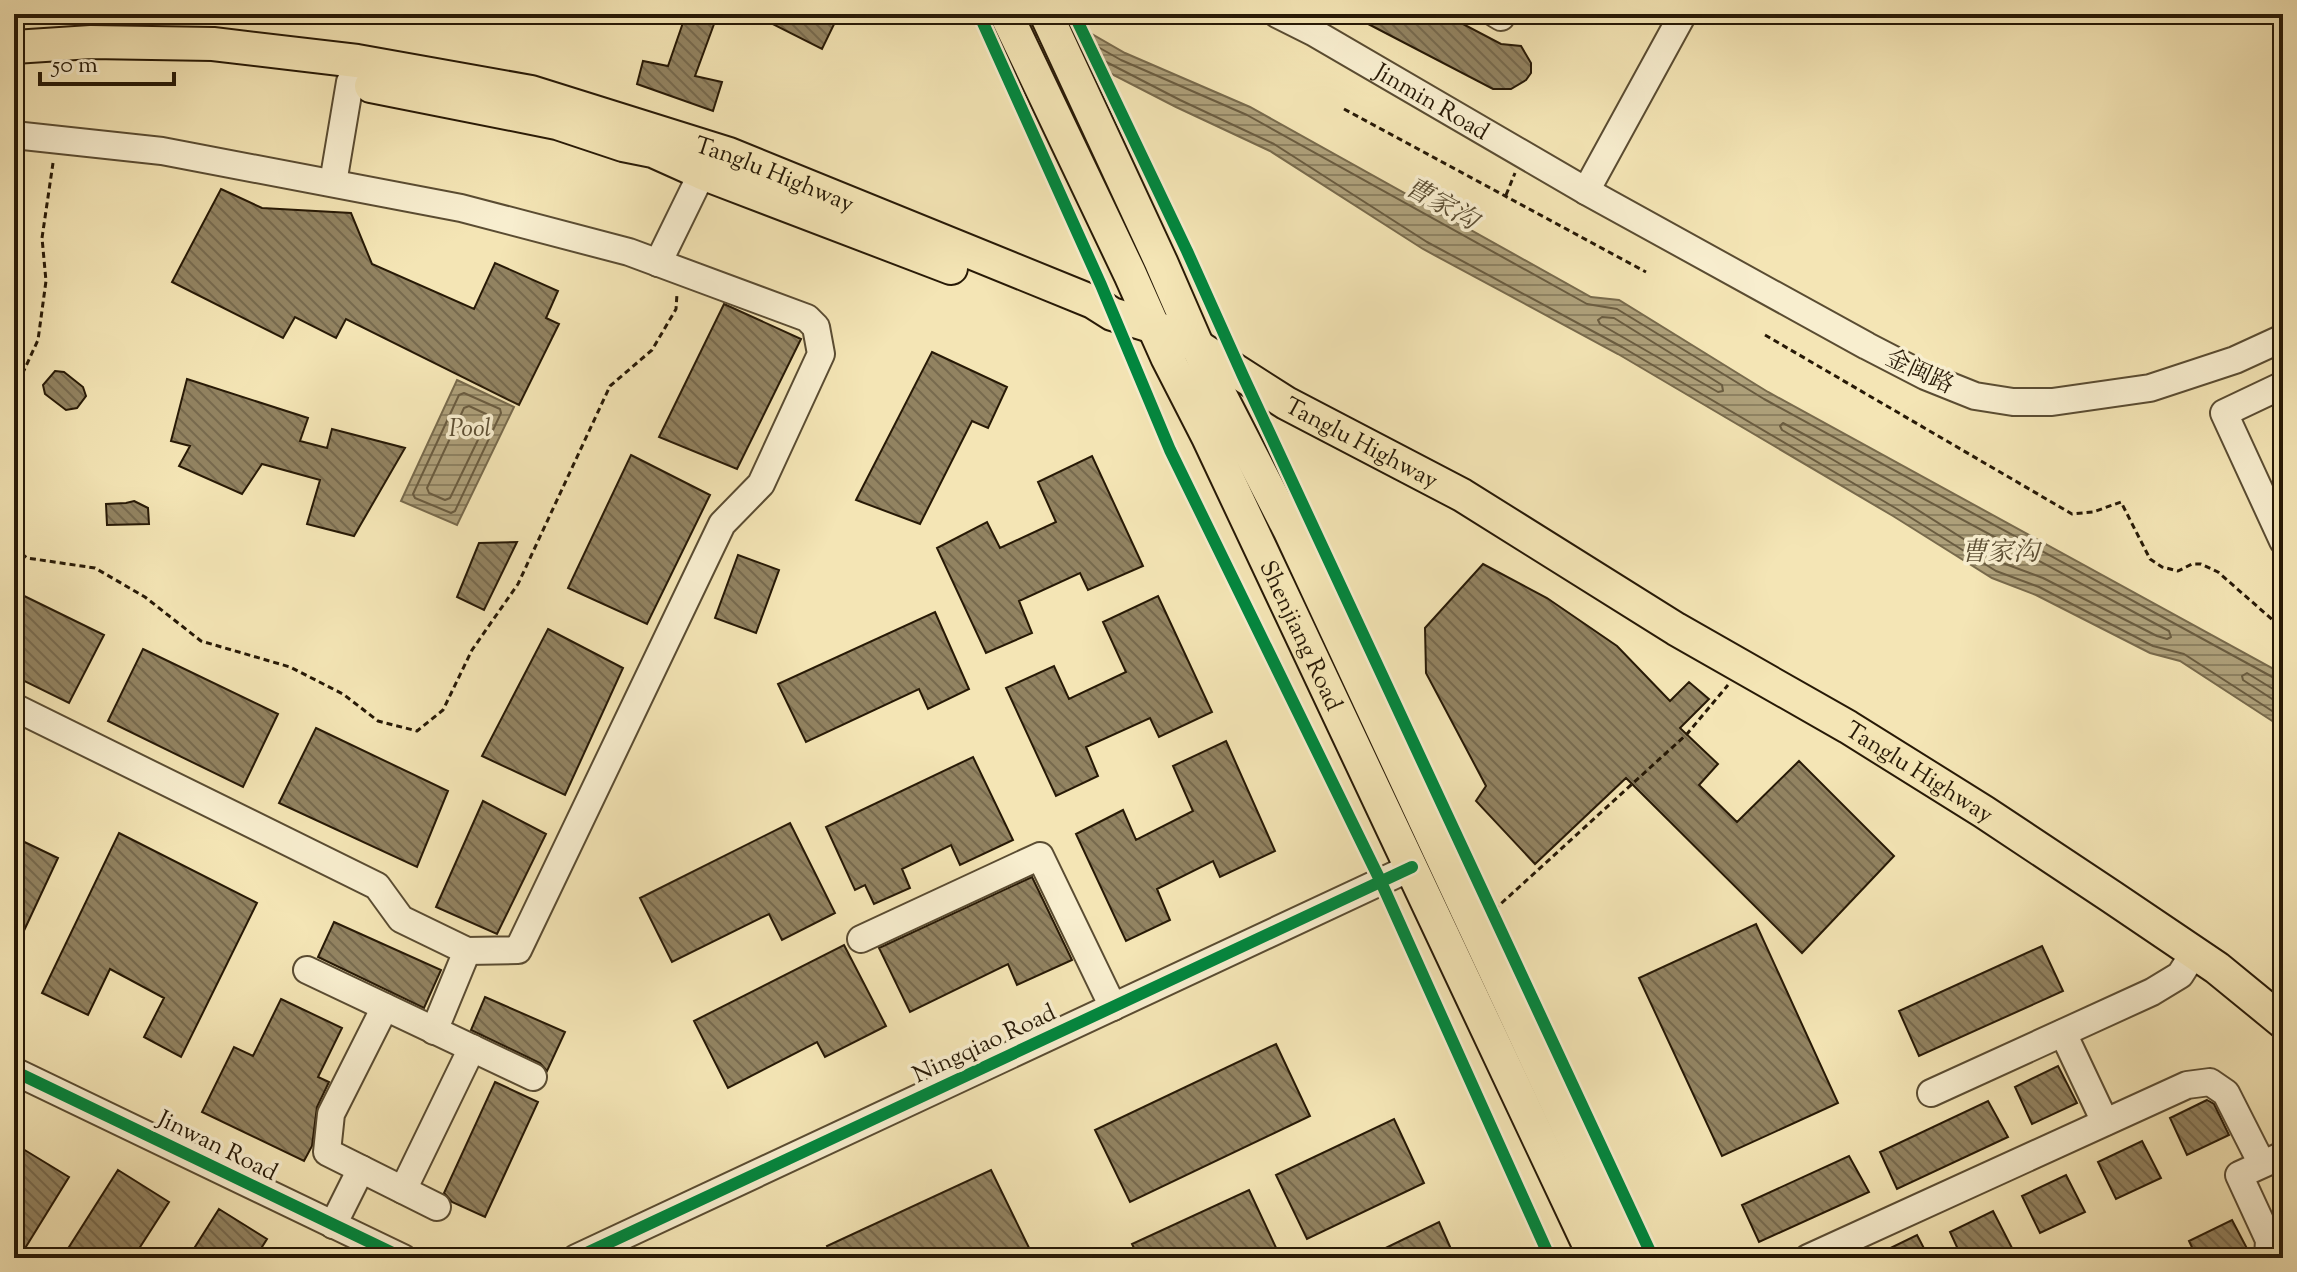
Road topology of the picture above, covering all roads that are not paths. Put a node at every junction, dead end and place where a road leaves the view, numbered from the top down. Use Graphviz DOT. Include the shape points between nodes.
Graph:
graph roads {
  1 [pos="1006,14"];
  2 [pos="1046,14"];
  3 [pos="1277,14"];
  4 [pos="1683,14"];
  5 [pos="1318,23"];
  6 [pos="14,47"];
  7 [pos="14,64"];
  8 [pos="350,82"];
  9 [pos="14,135"];
  10 [pos="702,173"];
  11 [pos="333,183"];
  12 [pos="1586,191"];
  13 [pos="668,267"];
  14 [pos="1154,327"];
  15 [pos="2283,338"];
  16 [pos="1182,351"];
  17 [pos="1211,377"];
  18 [pos="2283,385"];
  19 [pos="2283,541"];
  20 [pos="14,707"];
  21 [pos="1412,867"];
  22 [pos="861,939"];
  23 [pos="467,951"];
  24 [pos="2191,958"];
  25 [pos="307,970"];
  26 [pos="385,1007"];
  27 [pos="1113,1007"];
  28 [pos="2283,1022"];
  29 [pos="434,1031"];
  30 [pos="2063,1033"];
  31 [pos="2283,1042"];
  32 [pos="472,1048"];
  33 [pos="14,1071"];
  34 [pos="533,1077"];
  35 [pos="1931,1093"];
  36 [pos="2105,1122"];
  37 [pos="2272,1160"];
  38 [pos="361,1169"];
  39 [pos="403,1190"];
  40 [pos="437,1207"];
  41 [pos="333,1225"];
  42 [pos="403,1258"];
  43 [pos="576,1258"];
  44 [pos="1595,1258"];
  45 [pos="1629,1258"];
  46 [pos="1808,1258"];
  47 [pos="2268,1258"];
  1 -- 14 [label="main road, Shenjiang Road"];
  2 -- 16 [label="main road, Shenjiang Road" via="1147,232"];
  3 -- 5 [label="street, Jinmin Road"];
  4 -- 12 [label="street"];
  5 -- 12 [label="street, Jinmin Road"];
  6 -- 14 [label="main road, Tanglu Highway" via="213,44 357,61 531,92 729,154"];
  7 -- 8 [label="main road, Tanglu Highway" via="154,61 255,67"];
  8 -- 10 [label="main road, Tanglu Highway" via="557,123 653,151"];
  8 -- 11 [label="street"];
  9 -- 11 [label="street" via="162,151"];
  10 -- 13 [label="street"];
  10 -- 16 [label="main road, Tanglu Highway" via="1102,326"];
  11 -- 13 [label="street" via="461,208"];
  12 -- 15 [label="street, 金闽路" via="1867,346 1975,396 2052,402 2150,388"];
  13 -- 23 [label="street" via="807,318 816,327 821,354 761,484 722,524 518,950"];
  14 -- 16 [label="main road, Shenjiang Road"];
  16 -- 17 [label="main road, Tanglu Highway"];
  16 -- 21 [label="main road, Shenjiang Road" via="1208,437"];
  16 -- 24 [label="main road, Tanglu Highway" via="1462,495 1676,629 1848,727 1984,812"];
  17 -- 24 [label="main road, Tanglu Highway" via="1470,515"];
  17 -- 45 [label="main road, Shenjiang Road" via="1290,531"];
  18 -- 19 [label="street" via="2224,413"];
  20 -- 23 [label="street" via="377,886 401,919"];
  21 -- 27 [label="street, Ningqiao Road"];
  21 -- 44 [label="main road, Shenjiang Road"];
  22 -- 27 [label="street" via="1040,856"];
  23 -- 29 [label="street"];
  24 -- 28 [label="main road, Tanglu Highway" via="2217,968"];
  24 -- 30 [label="street" via="2180,975 2152,992"];
  24 -- 31 [label="main road, Tanglu Highway"];
  25 -- 26 [label="street"];
  26 -- 29 [label="street"];
  26 -- 38 [label="street" via="331,1114 327,1152"];
  27 -- 43 [label="street, Ningqiao Road"];
  29 -- 32 [label="street"];
  30 -- 35 [label="street"];
  30 -- 36 [label="street"];
  32 -- 34 [label="street"];
  32 -- 39 [label="street"];
  33 -- 41 [label="street, Jinwan Road"];
  36 -- 37 [label="street" via="2187,1085 2210,1082 2226,1093"];
  36 -- 46 [label="street"];
  37 -- 47 [label="street" via="2239,1175 2269,1240"];
  38 -- 39 [label="street"];
  38 -- 41 [label="street"];
  39 -- 40 [label="street"];
  41 -- 42 [label="street, Jinwan Road"];
}
